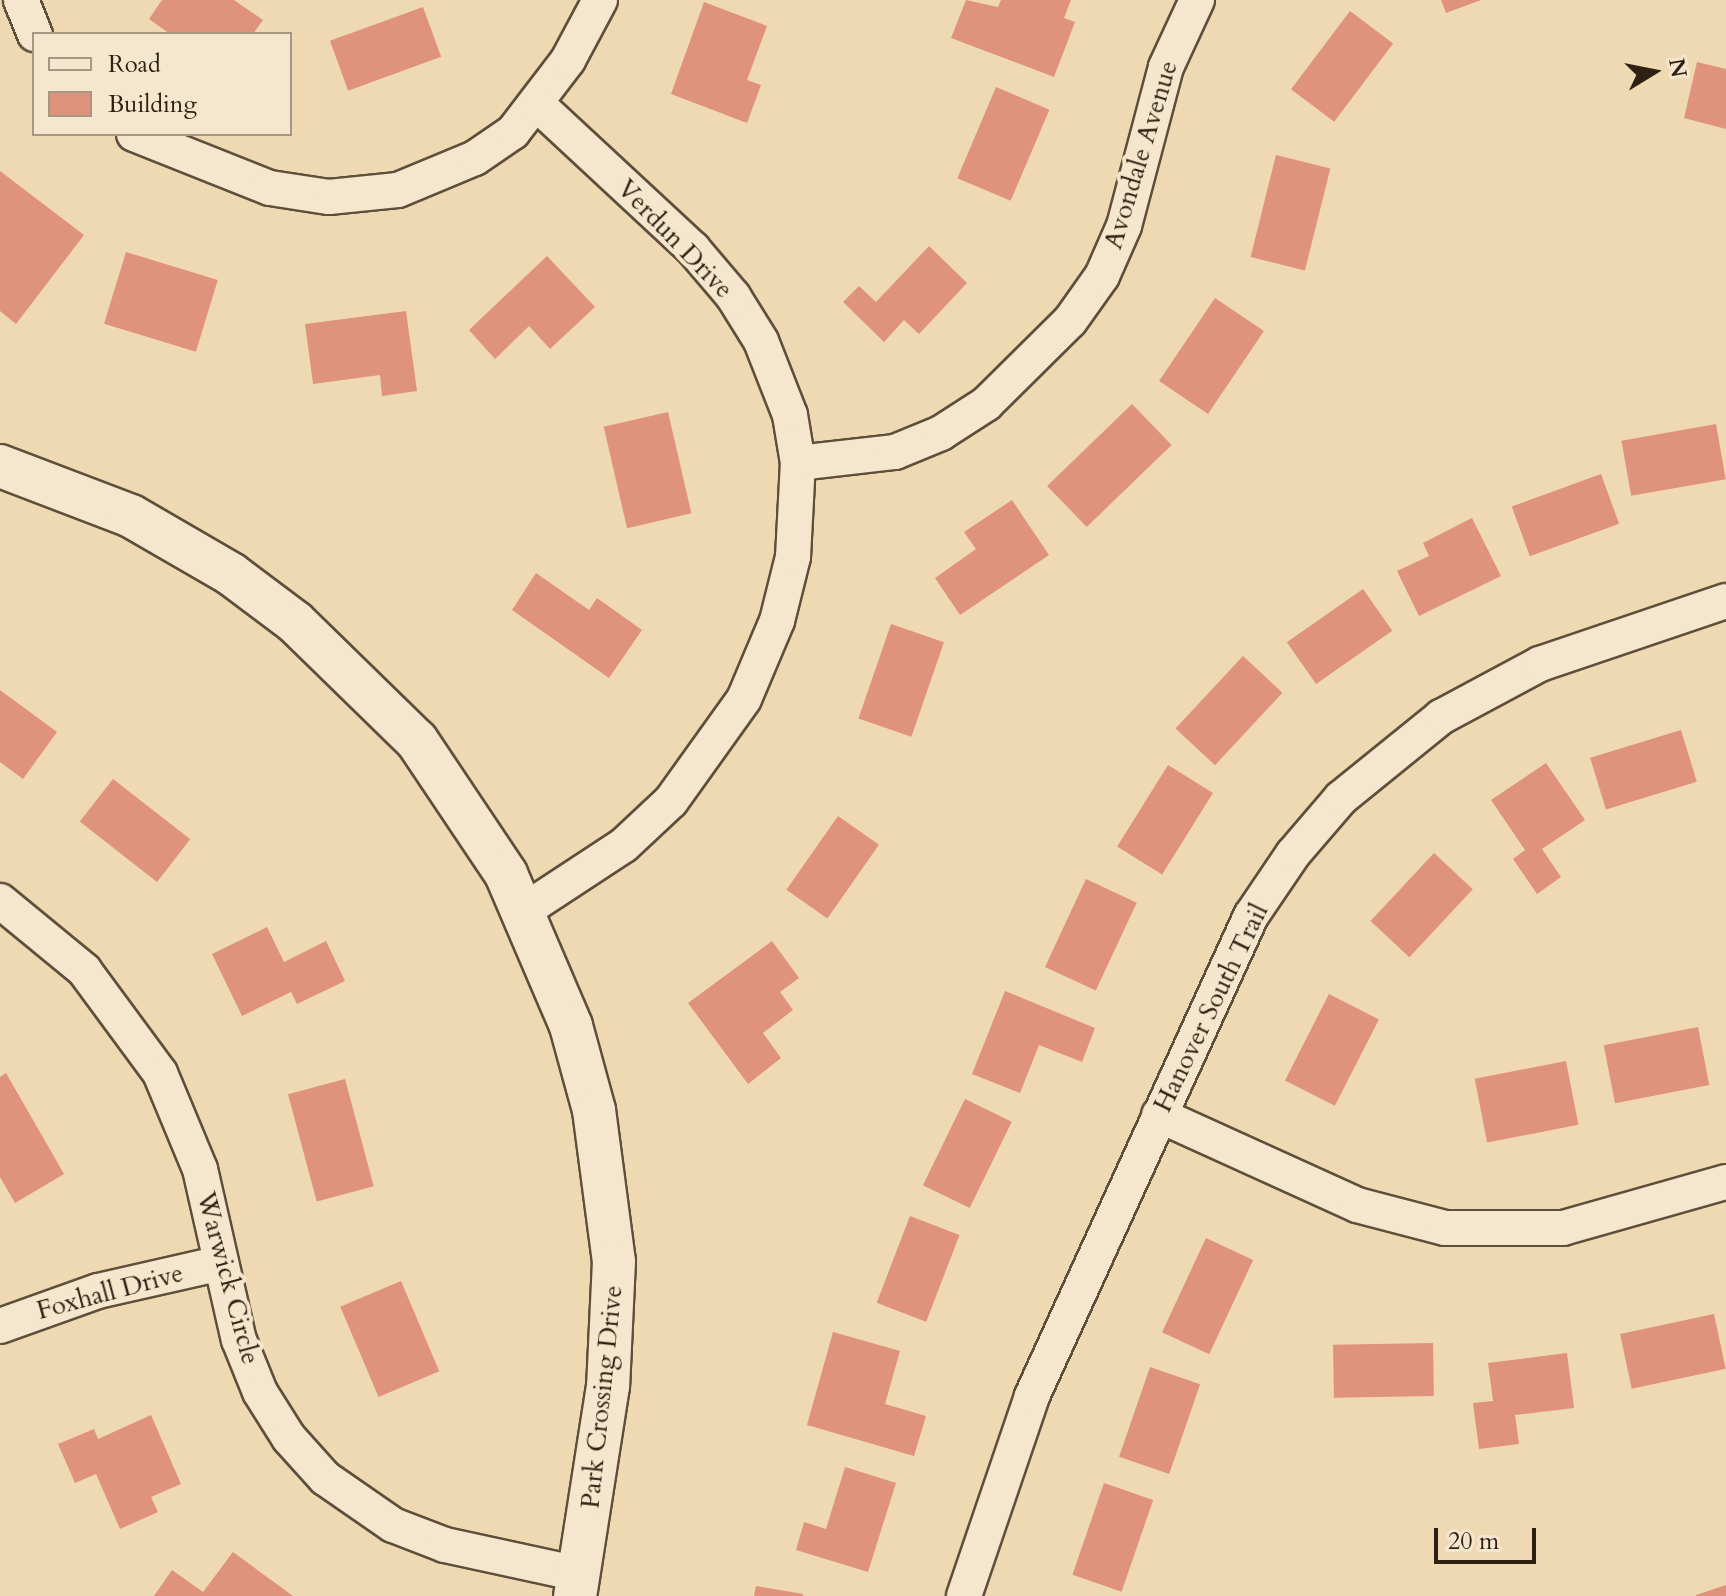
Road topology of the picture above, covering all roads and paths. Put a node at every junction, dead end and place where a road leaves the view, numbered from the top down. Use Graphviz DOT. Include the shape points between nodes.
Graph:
graph roads {
  1 [pos="21,0"];
  2 [pos="600,0"];
  3 [pos="1197,0"];
  4 [pos="34,32"];
  5 [pos="538,105"];
  6 [pos="139,136"];
  7 [pos="798,463"];
  8 [pos="0,466"];
  9 [pos="1726,601"];
  10 [pos="0,901"];
  11 [pos="525,910"];
  12 [pos="1159,1115"];
  13 [pos="1726,1182"];
  14 [pos="221,1263"];
  15 [pos="0,1326"];
  16 [pos="577,1585"];
  17 [pos="964,1596"];
  1 -- 4 [label="street"];
  2 -- 5 [label="street"];
  3 -- 7 [label="street, Avondale Avenue" via="1166,67 1124,226 1102,276 1070,321 986,404 941,433 895,452"];
  5 -- 6 [label="street" via="475,158 398,190 353,197 240,180"];
  5 -- 7 [label="street, Verdun Drive" via="693,249 733,296 761,341 784,400"];
  7 -- 11 [label="street, Verdun Drive" via="793,557 777,621 744,699 671,801 624,845"];
  8 -- 11 [label="street, Park Crossing Drive" via="131,516 231,574 295,622 417,741 468,811"];
  9 -- 12 [label="street, Hanover South Trail" via="1506,679 1441,717 1371,771 1293,854 1251,916"];
  10 -- 14 [label="street, Warwick Circle" via="84,970 143,1044 189,1137"];
  11 -- 16 [label="street, Park Crossing Drive" via="571,1026 594,1110 614,1261 608,1386"];
  12 -- 13 [label="street" via="1357,1205 1445,1228 1563,1228"];
  12 -- 17 [label="street, Hanover South Trail" via="1032,1396"];
  14 -- 15 [label="street, Foxhall Drive" via="98,1291"];
  14 -- 16 [label="street, Warwick Circle" via="239,1340 260,1392 289,1438 325,1478 369,1512 445,1545"];
}
